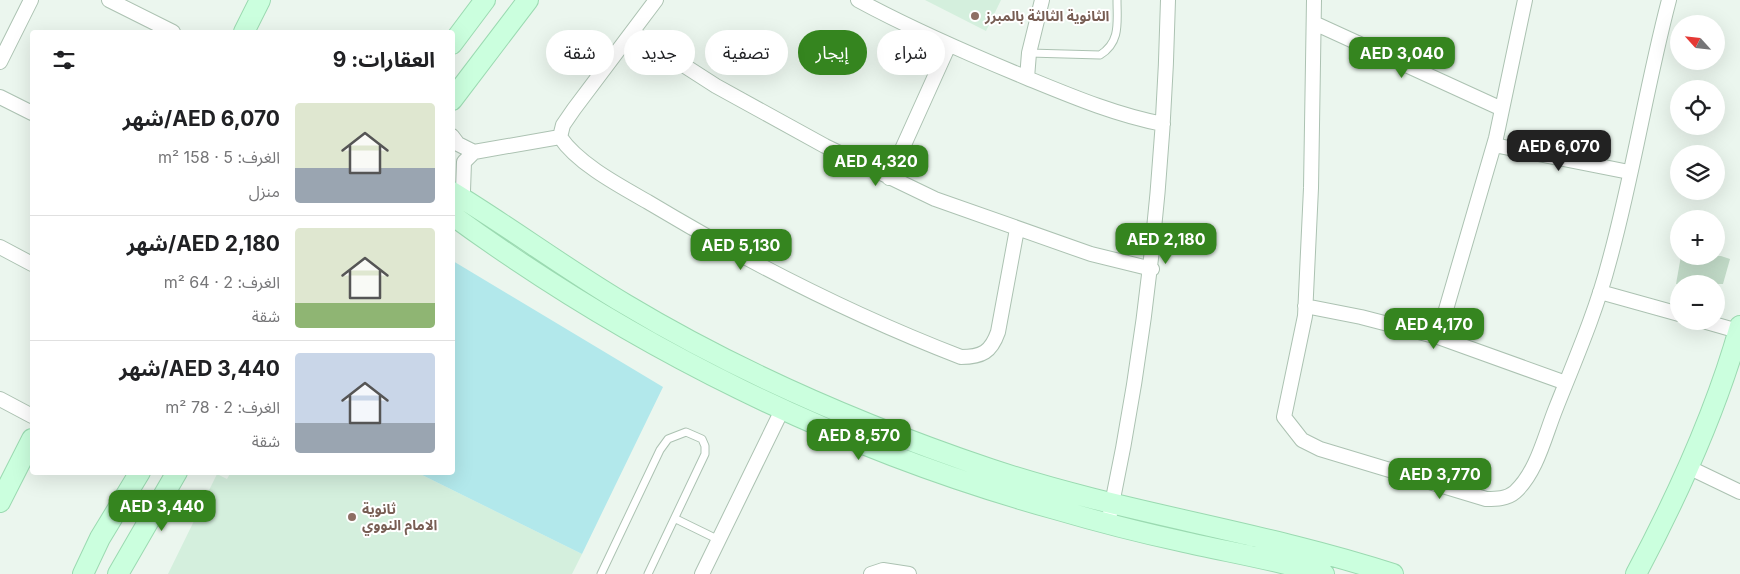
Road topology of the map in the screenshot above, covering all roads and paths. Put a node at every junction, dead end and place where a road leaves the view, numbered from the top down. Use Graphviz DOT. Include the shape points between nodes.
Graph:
graph roads {
  1 [pos="31,0"];
  2 [pos="109,0"];
  3 [pos="260,0"];
  4 [pos="485,0"];
  5 [pos="528,0"];
  6 [pos="656,0"];
  7 [pos="858,0"];
  8 [pos="1042,0"];
  9 [pos="1118,0"];
  10 [pos="1168,0"];
  11 [pos="1314,0"];
  12 [pos="1525,0"];
  13 [pos="1669,0"];
  14 [pos="1314,23"];
  15 [pos="169,30"];
  16 [pos="245,30"];
  17 [pos="634,30"];
  18 [pos="455,40"];
  19 [pos="624,42"];
  20 [pos="949,45"];
  21 [pos="1029,53"];
  22 [pos="0,62"];
  23 [pos="695,72"];
  24 [pos="1027,78"];
  25 [pos="0,96"];
  26 [pos="455,96"];
  27 [pos="1502,109"];
  28 [pos="30,112"];
  29 [pos="1164,124"];
  30 [pos="560,137"];
  31 [pos="455,140"];
  32 [pos="1494,145"];
  33 [pos="474,152"];
  34 [pos="1629,172"];
  35 [pos="455,178"];
  36 [pos="889,178"];
  37 [pos="463,196"];
  38 [pos="455,217"];
  39 [pos="1017,229"];
  40 [pos="0,247"];
  41 [pos="30,263"];
  42 [pos="1152,269"];
  43 [pos="1600,292"];
  44 [pos="1305,306"];
  45 [pos="1670,311"];
  46 [pos="1725,326"];
  47 [pos="1739,329"];
  48 [pos="1438,337"];
  49 [pos="1566,383"];
  50 [pos="0,399"];
  51 [pos="782,410"];
  52 [pos="30,415"];
  53 [pos="30,443"];
  54 [pos="1688,467"];
  55 [pos="138,475"];
  56 [pos="175,475"];
  57 [pos="1740,492"];
  58 [pos="0,502"];
  59 [pos="1112,504"];
  60 [pos="676,519"];
  61 [pos="1108,524"];
  62 [pos="718,540"];
  63 [pos="83,574"];
  64 [pos="118,574"];
  65 [pos="601,574"];
  66 [pos="648,574"];
  67 [pos="702,574"];
  68 [pos="871,574"];
  69 [pos="909,574"];
  70 [pos="1324,574"];
  71 [pos="1393,574"];
  72 [pos="1636,574"];
  1 -- 22 [label="street"];
  2 -- 15 [label="street"];
  3 -- 16 [label="street"];
  4 -- 18 [label="street"];
  5 -- 26 [label="street"];
  6 -- 17 [label="street"];
  7 -- 20 [label="street"];
  8 -- 21 [label="street"];
  9 -- 21 [label="lane" via="1114,43 1100,55"];
  10 -- 29 [label="street"];
  11 -- 14 [label="street"];
  12 -- 27 [label="street"];
  13 -- 34 [label="street"];
  14 -- 27 [label="street"];
  14 -- 44 [label="street"];
  19 -- 30 [label="street" via="574,108"];
  20 -- 24 [label="street"];
  20 -- 36 [label="street"];
  21 -- 24 [label="street"];
  23 -- 36 [label="street"];
  24 -- 29 [label="street" via="1119,113"];
  25 -- 28 [label="street"];
  27 -- 32 [label="street"];
  29 -- 42 [label="street"];
  30 -- 33 [label="street"];
  30 -- 39 [label="street" via="578,157 692,228 851,312 961,357 980,355 993,346"];
  31 -- 33 [label="street"];
  32 -- 34 [label="street"];
  32 -- 48 [label="street"];
  33 -- 37 [label="street" via="464,162"];
  34 -- 43 [label="street"];
  35 -- 37 [label="street"];
  36 -- 39 [label="street"];
  37 -- 59 [label="street" via="531,245 626,305 793,392 863,423 990,469"];
  38 -- 51 [label="street" via="617,323 691,365"];
  39 -- 42 [label="street" via="1092,254"];
  40 -- 41 [label="street"];
  42 -- 59 [label="street" via="1135,386"];
  43 -- 45 [label="street"];
  43 -- 49 [label="street"];
  44 -- 48 [label="street" via="1360,316"];
  44 -- 49 [label="street" via="1284,417 1302,440 1320,449 1486,499 1499,499 1521,486 1536,459"];
  46 -- 47 [label="street"];
  47 -- 54 [label="street" via="1710,415"];
  48 -- 49 [label="street"];
  50 -- 52 [label="street"];
  51 -- 61 [label="street" via="922,468"];
  51 -- 62 [label="street"];
  53 -- 58 [label="street"];
  54 -- 57 [label="street"];
  54 -- 72 [label="street"];
  55 -- 63 [label="street" via="100,538"];
  56 -- 64 [label="street"];
  59 -- 61 [label="street"];
  59 -- 71 [label="street" via="1313,550"];
  60 -- 62 [label="lane"];
  60 -- 65 [label="lane" via="705,454 702,439 686,432 668,439 660,450"];
  60 -- 66 [label="lane"];
  61 -- 70 [label="street"];
  62 -- 67 [label="street"];
  68 -- 69 [label="street" via="883,570"];
}
